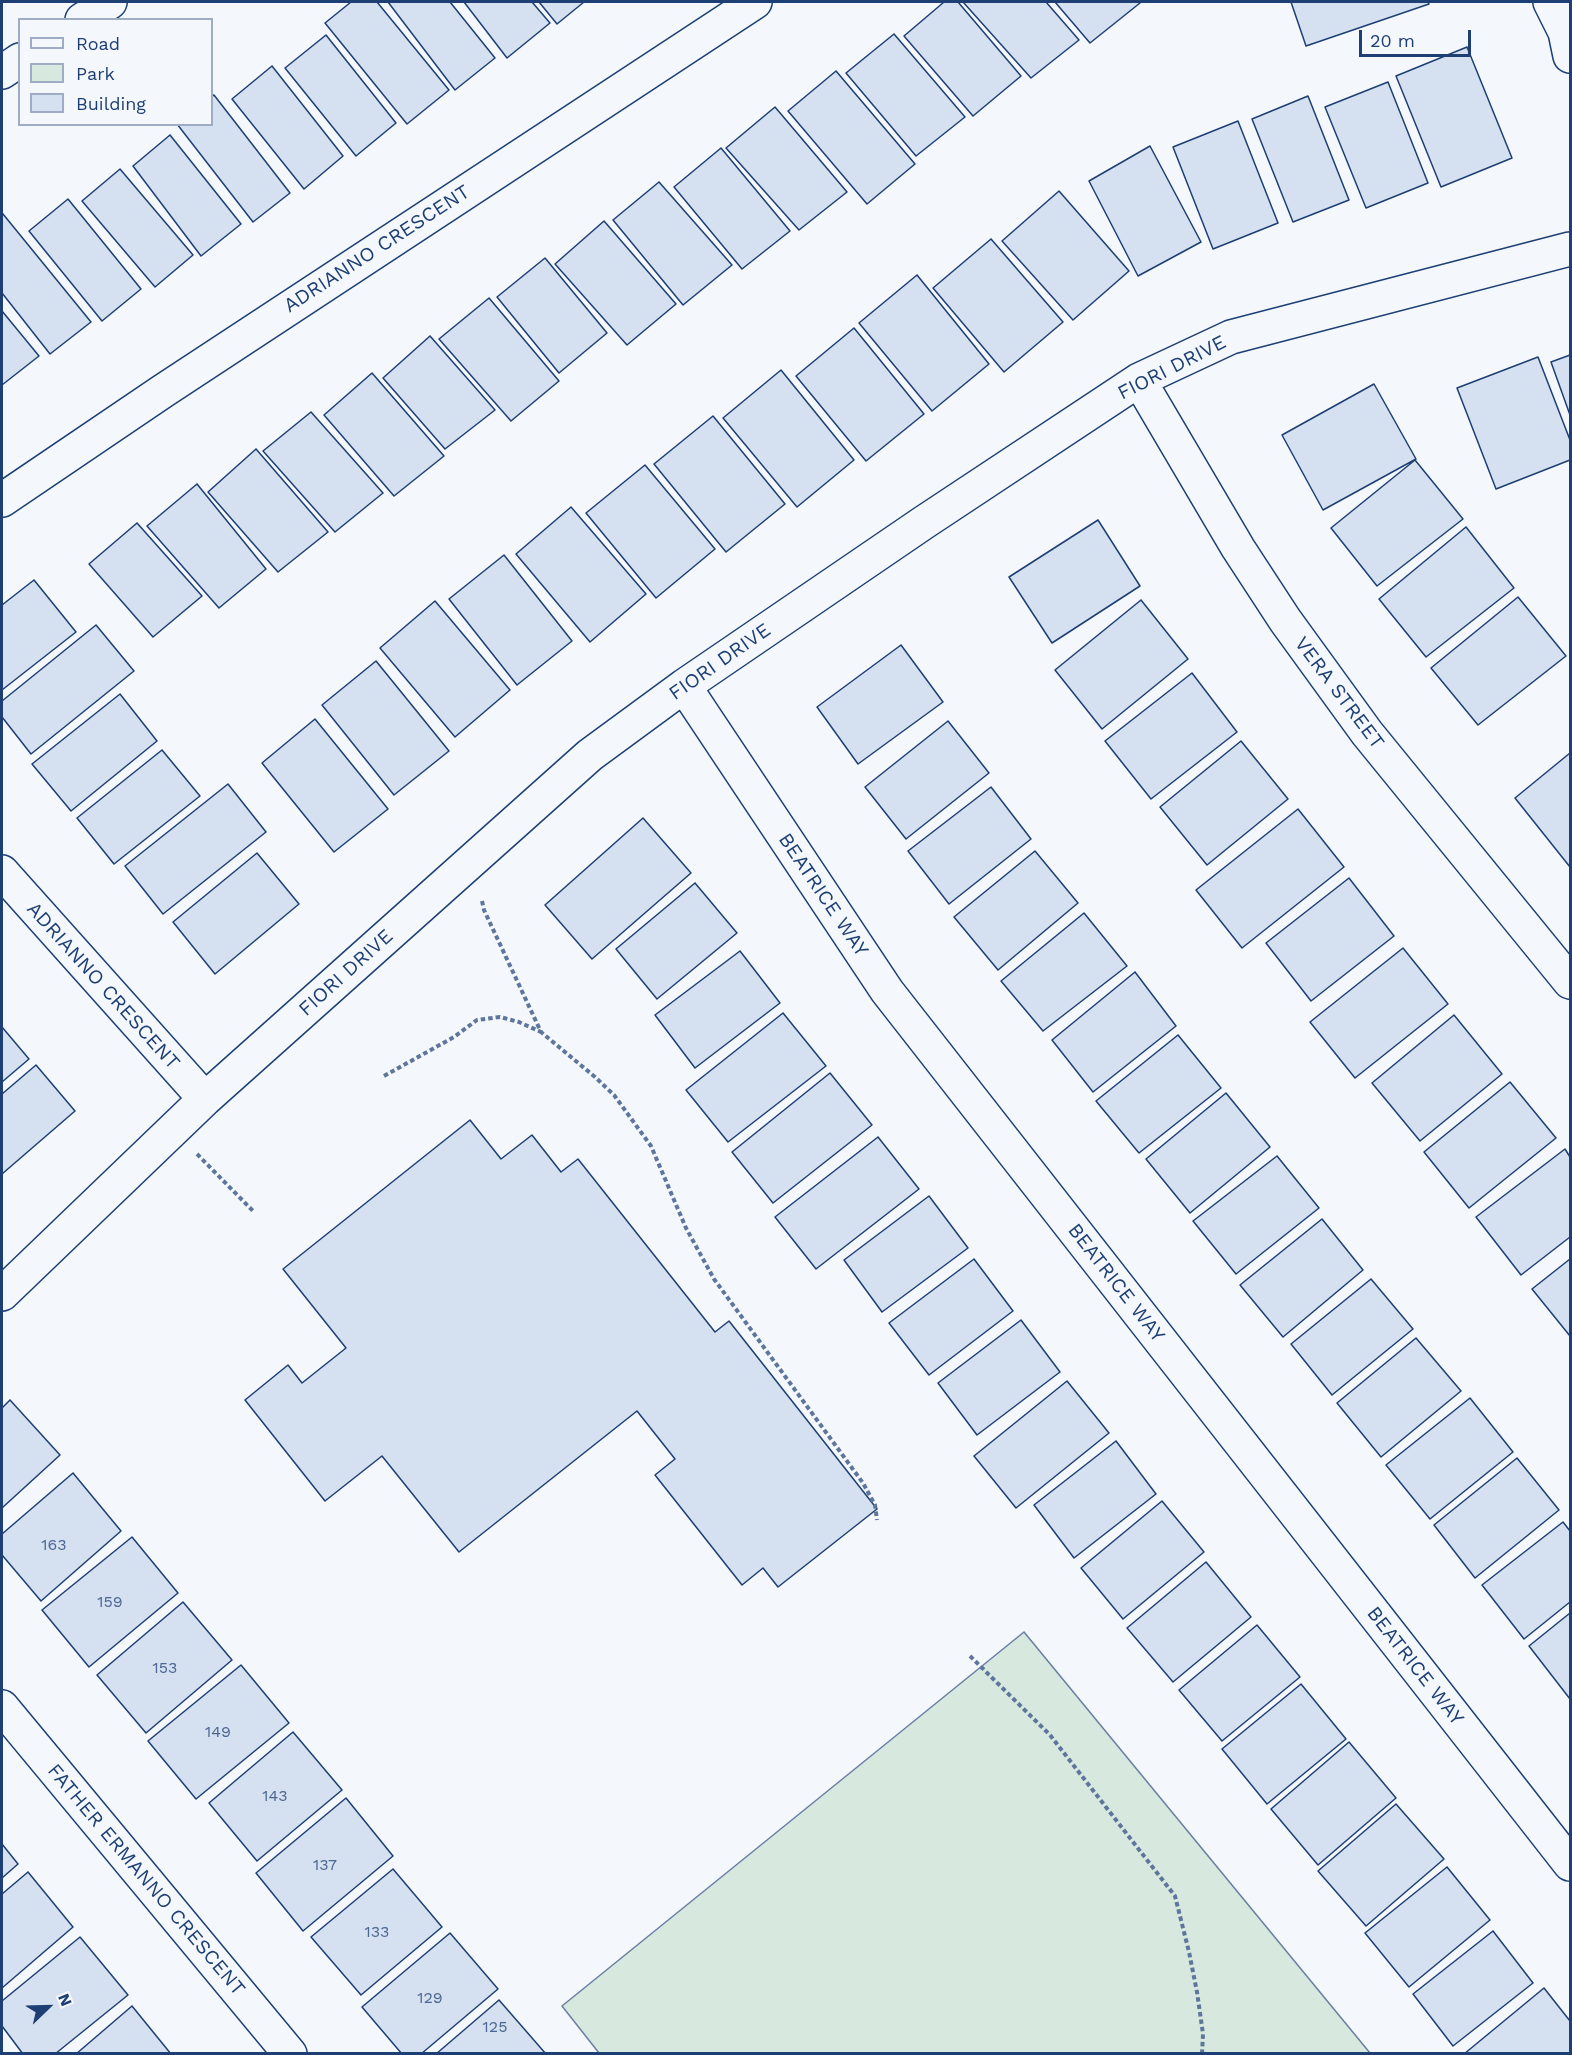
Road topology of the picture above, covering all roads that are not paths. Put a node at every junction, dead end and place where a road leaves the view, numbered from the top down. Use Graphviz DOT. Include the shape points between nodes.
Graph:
graph roads {
  1 [pos="110,2"];
  2 [pos="755,2"];
  3 [pos="1550,2"];
  4 [pos="85,18"];
  5 [pos="1570,56"];
  6 [pos="18,61"];
  7 [pos="2,72"];
  8 [pos="1570,249"];
  9 [pos="1139,380"];
  10 [pos="2,500"];
  11 [pos="684,686"];
  12 [pos="2,872"];
  13 [pos="1570,982"];
  14 [pos="205,1099"];
  15 [pos="2,1294"];
  16 [pos="2,1707"];
  17 [pos="1570,1864"];
  18 [pos="290,2054"];
  1 -- 4 [label="street"];
  2 -- 10 [label="street, ADRIANNO CRESCENT"];
  3 -- 5 [label="street" via="1565,32"];
  6 -- 7 [label="street"];
  8 -- 9 [label="street, FIORI DRIVE" via="1231,337"];
  9 -- 11 [label="street, FIORI DRIVE"];
  9 -- 13 [label="street, VERA STREET" via="1238,548 1292,630 1367,733"];
  11 -- 14 [label="street, FIORI DRIVE" via="590,755"];
  11 -- 17 [label="street, BEATRICE WAY" via="887,991"];
  12 -- 14 [label="street, ADRIANNO CRESCENT"];
  14 -- 15 [label="street, FIORI DRIVE"];
  16 -- 18 [label="street, FATHER ERMANNO CRESCENT"];
}
